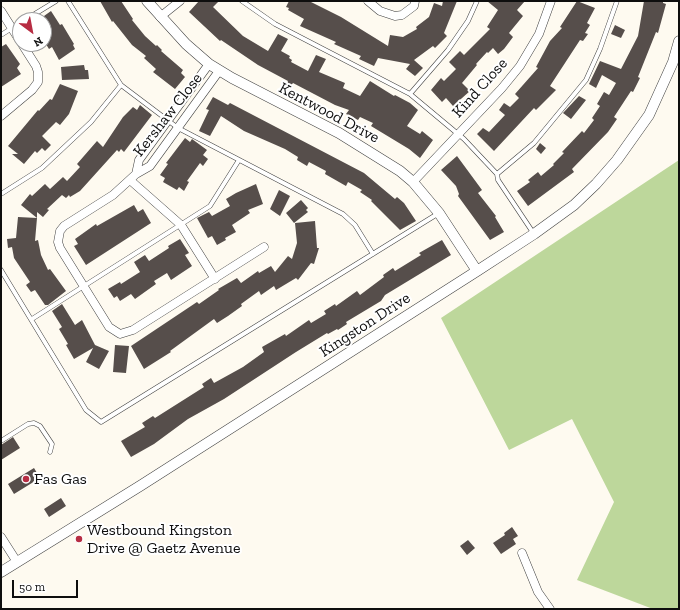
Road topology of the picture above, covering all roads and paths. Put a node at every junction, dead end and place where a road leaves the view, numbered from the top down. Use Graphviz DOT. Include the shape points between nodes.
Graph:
graph roads {
  1 [pos="56,1"];
  2 [pos="68,1"];
  3 [pos="147,1"];
  4 [pos="180,1"];
  5 [pos="242,1"];
  6 [pos="368,1"];
  7 [pos="415,1"];
  8 [pos="477,1"];
  9 [pos="551,1"];
  10 [pos="617,1"];
  11 [pos="1,11"];
  12 [pos="38,12"];
  13 [pos="160,17"];
  14 [pos="12,28"];
  15 [pos="1,35"];
  16 [pos="679,41"];
  17 [pos="27,52"];
  18 [pos="209,64"];
  19 [pos="219,71"];
  20 [pos="121,85"];
  21 [pos="410,94"];
  22 [pos="1,116"];
  23 [pos="167,120"];
  24 [pos="178,128"];
  25 [pos="458,134"];
  26 [pos="239,160"];
  27 [pos="136,174"];
  28 [pos="497,174"];
  29 [pos="130,180"];
  30 [pos="413,182"];
  31 [pos="1,194"];
  32 [pos="440,213"];
  33 [pos="181,225"];
  34 [pos="534,234"];
  35 [pos="264,247"];
  36 [pos="373,254"];
  37 [pos="1,270"];
  38 [pos="477,271"];
  39 [pos="215,279"];
  40 [pos="84,287"];
  41 [pos="32,319"];
  42 [pos="1,440"];
  43 [pos="50,452"];
  44 [pos="1,538"];
  45 [pos="522,553"];
  46 [pos="17,562"];
  47 [pos="1,572"];
  48 [pos="550,609"];
  1 -- 12 [label="lane"];
  2 -- 20 [label="lane"];
  3 -- 13 [label="street, Kentwood Drive"];
  4 -- 13 [label="street"];
  5 -- 21 [label="lane" via="275,24"];
  6 -- 7 [label="street" via="380,11 395,16 402,15 414,6"];
  8 -- 21 [label="lane" via="468,21 448,50"];
  9 -- 25 [label="street, Kind Close" via="539,34 520,66"];
  10 -- 28 [label="lane" via="586,80 534,143"];
  11 -- 14 [label="street"];
  13 -- 18 [label="street, Kentwood Drive"];
  14 -- 15 [label="lane"];
  16 -- 34 [label="street, Kingston Drive" via="662,89 634,138 596,184 574,205"];
  17 -- 22 [label="street" via="36,66 38,82"];
  18 -- 19 [label="street, Kentwood Drive"];
  18 -- 23 [label="street, Kershaw Close"];
  19 -- 24 [label="street, Kershaw Close"];
  19 -- 30 [label="street, Kentwood Drive" via="346,137 392,165"];
  20 -- 23 [label="lane"];
  20 -- 31 [label="lane" via="91,122 42,168"];
  21 -- 25 [label="lane"];
  23 -- 24 [label="lane"];
  23 -- 27 [label="street, Kershaw Close" via="139,160"];
  24 -- 26 [label="lane"];
  24 -- 27 [label="street, Kershaw Close" via="150,166"];
  25 -- 28 [label="lane"];
  25 -- 30 [label="street, Kind Close"];
  26 -- 33 [label="lane" via="210,206"];
  26 -- 36 [label="lane" via="343,214 355,225"];
  27 -- 29 [label="street, Kershaw Close"];
  28 -- 34 [label="lane" via="498,180"];
  29 -- 33 [label="street"];
  29 -- 40 [label="street, Kershaw Close" via="113,195 60,231 60,248"];
  30 -- 32 [label="street, Kentwood Drive"];
  32 -- 36 [label="lane"];
  32 -- 38 [label="street, Kentwood Drive"];
  33 -- 39 [label="street"];
  33 -- 40 [label="lane"];
  34 -- 38 [label="street, Kingston Drive"];
  35 -- 39 [label="street"];
  36 -- 41 [label="lane" via="101,422 86,410"];
  37 -- 41 [label="lane"];
  38 -- 46 [label="street, Kingston Drive"];
  39 -- 40 [label="street, Kershaw Close" via="127,333 120,334 109,327"];
  40 -- 41 [label="lane"];
  42 -- 43 [label="lane" via="34,423 40,426 52,444"];
  44 -- 46 [label="street"];
  45 -- 48 [label="street" via="538,592"];
  46 -- 47 [label="street, Kingston Drive"];
}
